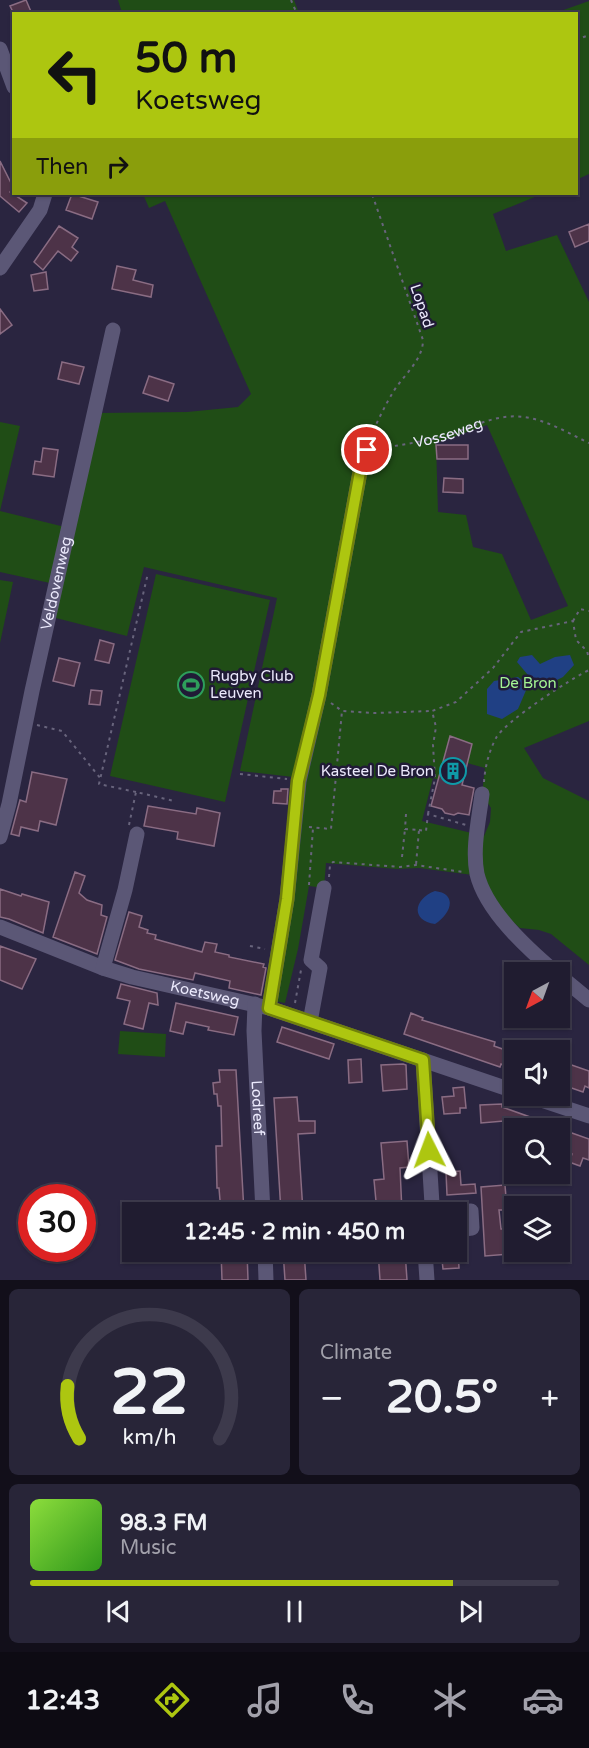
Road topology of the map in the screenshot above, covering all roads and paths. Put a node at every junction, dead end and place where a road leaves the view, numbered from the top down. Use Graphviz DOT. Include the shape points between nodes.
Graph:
graph roads {
  1 [pos="0,49"];
  2 [pos="12,82"];
  3 [pos="45,195"];
  4 [pos="372,195"];
  5 [pos="0,268"];
  6 [pos="113,330"];
  7 [pos="589,443"];
  8 [pos="367,450"];
  9 [pos="148,573"];
  10 [pos="589,611"];
  11 [pos="573,621"];
  12 [pos="589,658"];
  13 [pos="589,670"];
  14 [pos="432,711"];
  15 [pos="26,723"];
  16 [pos="240,774"];
  17 [pos="101,779"];
  18 [pos="298,781"];
  19 [pos="136,792"];
  20 [pos="482,794"];
  21 [pos="174,801"];
  22 [pos="406,814"];
  23 [pos="428,814"];
  24 [pos="294,825"];
  25 [pos="313,827"];
  26 [pos="478,828"];
  27 [pos="405,829"];
  28 [pos="419,830"];
  29 [pos="137,834"];
  30 [pos="0,837"];
  31 [pos="402,857"];
  32 [pos="416,865"];
  33 [pos="477,874"];
  34 [pos="317,887"];
  35 [pos="0,927"];
  36 [pos="311,960"];
  37 [pos="543,962"];
  38 [pos="103,968"];
  39 [pos="570,984"];
  40 [pos="589,1000"];
  41 [pos="262,1006"];
  42 [pos="293,1016"];
  43 [pos="310,1022"];
  44 [pos="423,1060"];
  45 [pos="504,1088"];
  46 [pos="559,1106"];
  47 [pos="589,1116"];
  48 [pos="263,1202"];
  49 [pos="432,1202"];
  50 [pos="467,1211"];
  51 [pos="467,1229"];
  52 [pos="265,1262"];
  53 [pos="425,1262"];
  54 [pos="266,1280"];
  55 [pos="426,1280"];
  1 -- 2 [label="street"];
  3 -- 5 [label="street" via="40,210"];
  4 -- 8 [label="path, Lopad" via="423,347 392,392"];
  6 -- 15 [label="street, Veldovenweg"];
  7 -- 8 [label="path, Vosseweg" via="545,422 506,417 418,443"];
  8 -- 18 [label="street" via="319,695"];
  9 -- 17 [label="path"];
  10 -- 11 [label="path" via="580,609"];
  11 -- 12 [label="path" via="576,640"];
  11 -- 14 [label="path" via="521,632 493,668 456,702"];
  13 -- 20 [label="path" via="573,677 497,736 485,768"];
  14 -- 23 [label="path" via="436,727 435,778"];
  14 -- 25 [label="path" via="342,711 331,829"];
  15 -- 17 [label="path" via="62,731"];
  15 -- 30 [label="street, Veldovenweg"];
  16 -- 18 [label="path"];
  17 -- 19 [label="path" via="99,784"];
  18 -- 24 [label="street"];
  19 -- 21 [label="path"];
  19 -- 29 [label="path" via="127,832"];
  20 -- 26 [label="street"];
  22 -- 27 [label="path"];
  23 -- 26 [label="path"];
  23 -- 28 [label="path" via="426,831"];
  24 -- 25 [label="path"];
  24 -- 41 [label="street" via="287,899"];
  25 -- 34 [label="path"];
  26 -- 33 [label="street"];
  27 -- 28 [label="path"];
  27 -- 31 [label="path"];
  28 -- 32 [label="path"];
  29 -- 38 [label="street"];
  32 -- 33 [label="path"];
  32 -- 34 [label="path" via="333,861 327,887"];
  33 -- 37 [label="street" via="503,920"];
  34 -- 36 [label="street"];
  35 -- 38 [label="street, Koetsweg"];
  36 -- 42 [label="path" via="302,967"];
  36 -- 43 [label="street" via="320,968"];
  38 -- 41 [label="street, Koetsweg"];
  39 -- 40 [label="street"];
  41 -- 42 [label="street, Koetsweg"];
  41 -- 48 [label="street, Lodreef" via="254,1031"];
  42 -- 43 [label="street, Koetsweg"];
  43 -- 44 [label="street, Koetsweg"];
  44 -- 45 [label="street, Koetsweg"];
  44 -- 49 [label="street"];
  46 -- 47 [label="street"];
  50 -- 51 [label="street" via="471,1211 472,1228"];
  52 -- 54 [label="street"];
  53 -- 55 [label="street"];
}
